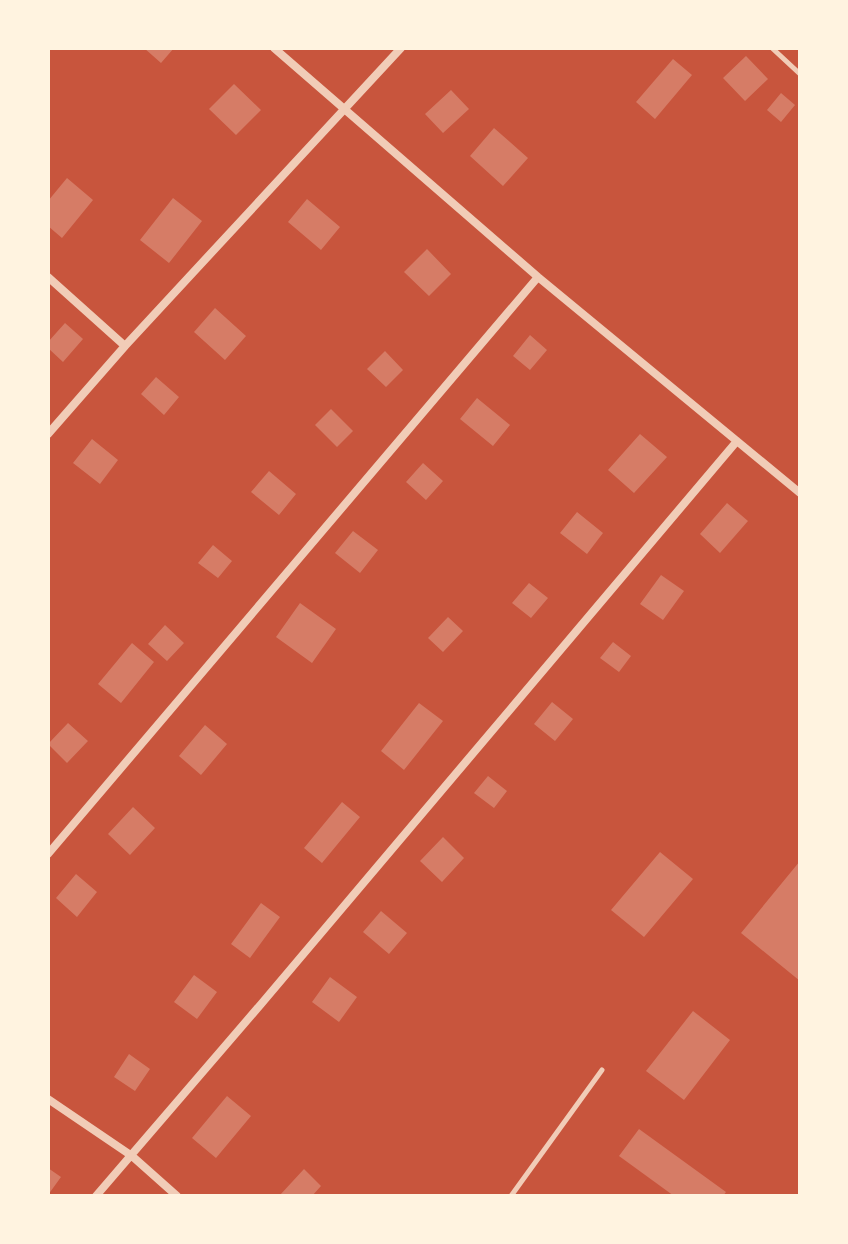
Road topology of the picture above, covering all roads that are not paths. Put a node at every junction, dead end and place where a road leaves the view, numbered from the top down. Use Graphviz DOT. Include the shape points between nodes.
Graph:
graph roads {
  1 [pos="274,48"];
  2 [pos="401,48"];
  3 [pos="772,48"];
  4 [pos="800,74"];
  5 [pos="344,109"];
  6 [pos="48,277"];
  7 [pos="538,277"];
  8 [pos="125,346"];
  9 [pos="48,434"];
  10 [pos="737,441"];
  11 [pos="800,493"];
  12 [pos="48,854"];
  13 [pos="602,1070"];
  14 [pos="48,1099"];
  15 [pos="132,1156"];
  16 [pos="96,1196"];
  17 [pos="177,1196"];
  18 [pos="511,1196"];
  1 -- 5 [label="street"];
  2 -- 5 [label="street"];
  3 -- 4 [label="lane"];
  5 -- 7 [label="street"];
  5 -- 8 [label="street"];
  6 -- 8 [label="street"];
  7 -- 10 [label="street"];
  7 -- 12 [label="street"];
  8 -- 9 [label="street"];
  10 -- 11 [label="street"];
  10 -- 15 [label="street"];
  13 -- 18 [label="lane"];
  14 -- 15 [label="street"];
  15 -- 16 [label="street"];
  15 -- 17 [label="street"];
}
